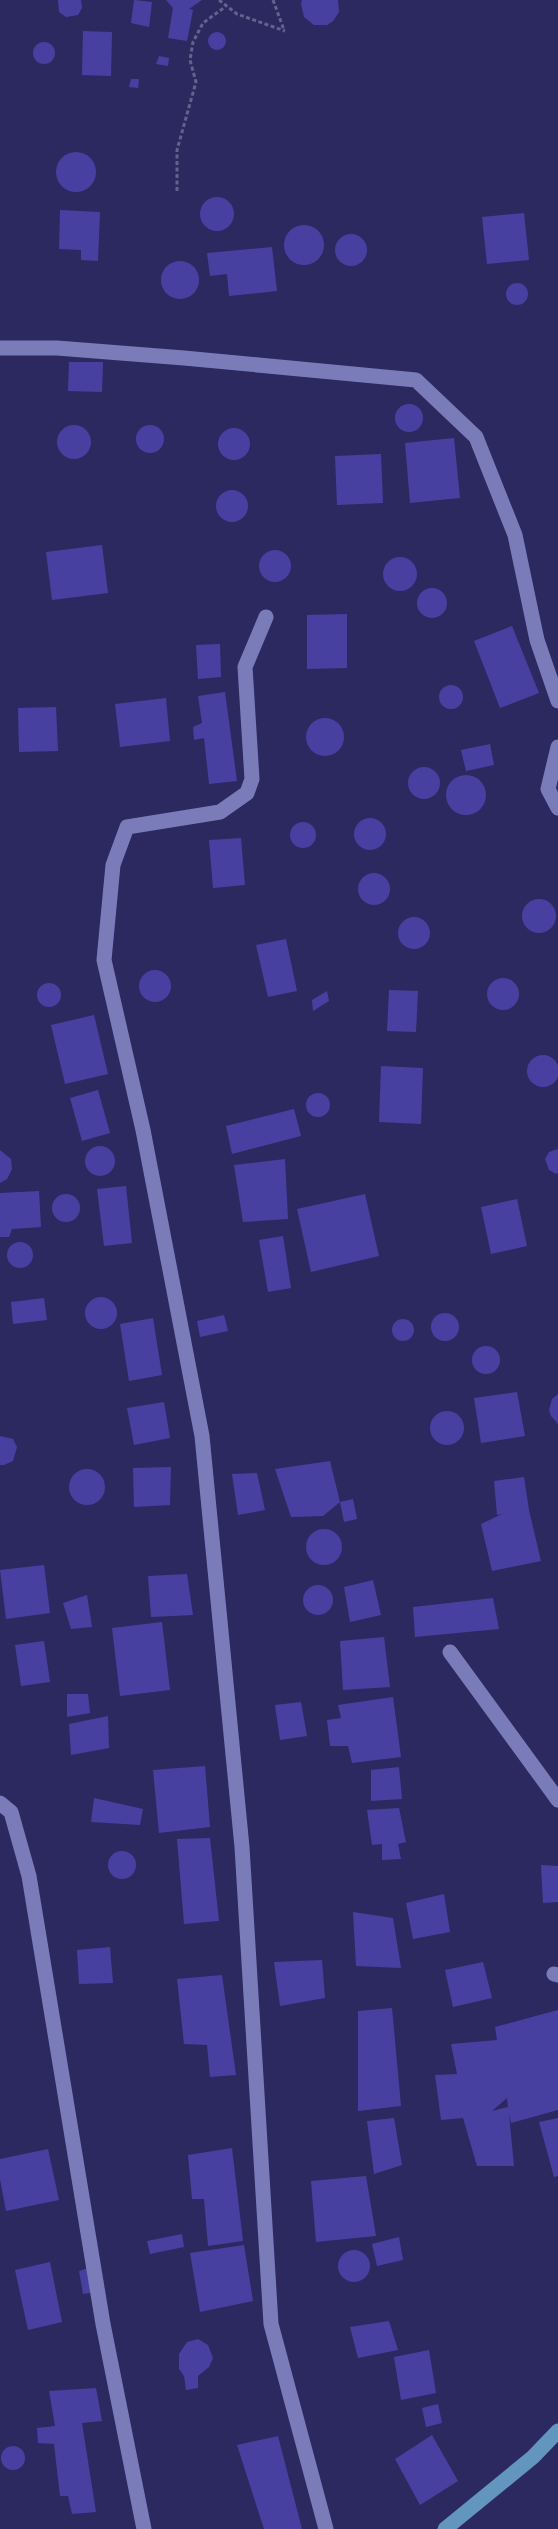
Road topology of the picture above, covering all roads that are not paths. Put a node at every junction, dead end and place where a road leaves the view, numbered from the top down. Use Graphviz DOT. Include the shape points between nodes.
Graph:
graph roads {
  1 [pos="0,348"];
  2 [pos="266,617"];
  3 [pos="558,701"];
  4 [pos="558,747"];
  5 [pos="558,808"];
  6 [pos="450,1652"];
  7 [pos="558,1800"];
  8 [pos="0,1803"];
  9 [pos="558,2431"];
  10 [pos="144,2529"];
  11 [pos="326,2529"];
  12 [pos="445,2529"];
  1 -- 3 [label="street" via="86,350 416,380 476,437 515,535 537,640"];
  2 -- 11 [label="street" via="245,667 252,779 247,794 220,812 127,827 113,865 104,960 143,1130 202,1436 242,1847 271,2324"];
  4 -- 5 [label="street" via="548,789"];
  6 -- 7 [label="street"];
  8 -- 10 [label="street" via="11,1812 29,1876 103,2324"];
  9 -- 12 [label="main road" via="534,2458"];
}
